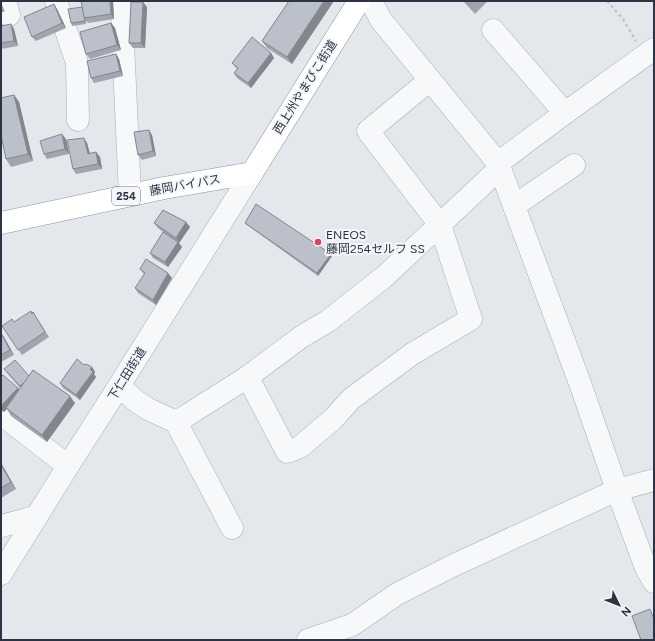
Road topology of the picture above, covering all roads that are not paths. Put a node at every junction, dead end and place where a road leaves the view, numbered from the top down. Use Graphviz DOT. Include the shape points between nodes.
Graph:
graph roads {
  1 [pos="56,1"];
  2 [pos="122,1"];
  3 [pos="359,1"];
  4 [pos="371,1"];
  5 [pos="493,30"];
  6 [pos="650,53"];
  7 [pos="430,80"];
  8 [pos="565,113"];
  9 [pos="78,120"];
  10 [pos="574,165"];
  11 [pos="499,166"];
  12 [pos="252,173"];
  13 [pos="130,195"];
  14 [pos="514,206"];
  15 [pos="1,223"];
  16 [pos="440,225"];
  17 [pos="246,378"];
  18 [pos="119,386"];
  19 [pos="1,414"];
  20 [pos="176,422"];
  21 [pos="68,466"];
  22 [pos="654,480"];
  23 [pos="616,490"];
  24 [pos="36,517"];
  25 [pos="1,526"];
  26 [pos="232,528"];
  27 [pos="1,574"];
  28 [pos="654,582"];
  29 [pos="308,640"];
  1 -- 9 [label="street" via="77,63"];
  2 -- 13 [label="street"];
  3 -- 12 [label="highway, 西上州やまびこ街道"];
  4 -- 7 [label="street" via="382,20"];
  5 -- 8 [label="street"];
  6 -- 8 [label="street"];
  7 -- 11 [label="street"];
  7 -- 16 [label="street" via="368,132"];
  8 -- 11 [label="street"];
  10 -- 14 [label="street"];
  11 -- 14 [label="street"];
  11 -- 16 [label="street"];
  12 -- 13 [label="highway, 藤岡バイパス / 254"];
  12 -- 18 [label="street, 下仁田街道"];
  13 -- 15 [label="highway, 藤岡バイパス / 254"];
  14 -- 23 [label="street" via="581,386"];
  16 -- 17 [label="street" via="384,277 328,321 301,337"];
  16 -- 17 [label="street" via="471,319 412,354 351,399 333,419 300,447 287,452"];
  17 -- 20 [label="street"];
  18 -- 20 [label="street" via="148,409"];
  18 -- 21 [label="street, 下仁田街道"];
  19 -- 21 [label="street"];
  20 -- 26 [label="street"];
  21 -- 24 [label="street, 下仁田街道"];
  22 -- 23 [label="street"];
  23 -- 28 [label="street" via="646,568"];
  23 -- 29 [label="street" via="397,594 352,625"];
  24 -- 25 [label="street"];
  24 -- 27 [label="street, 下仁田街道"];
}
